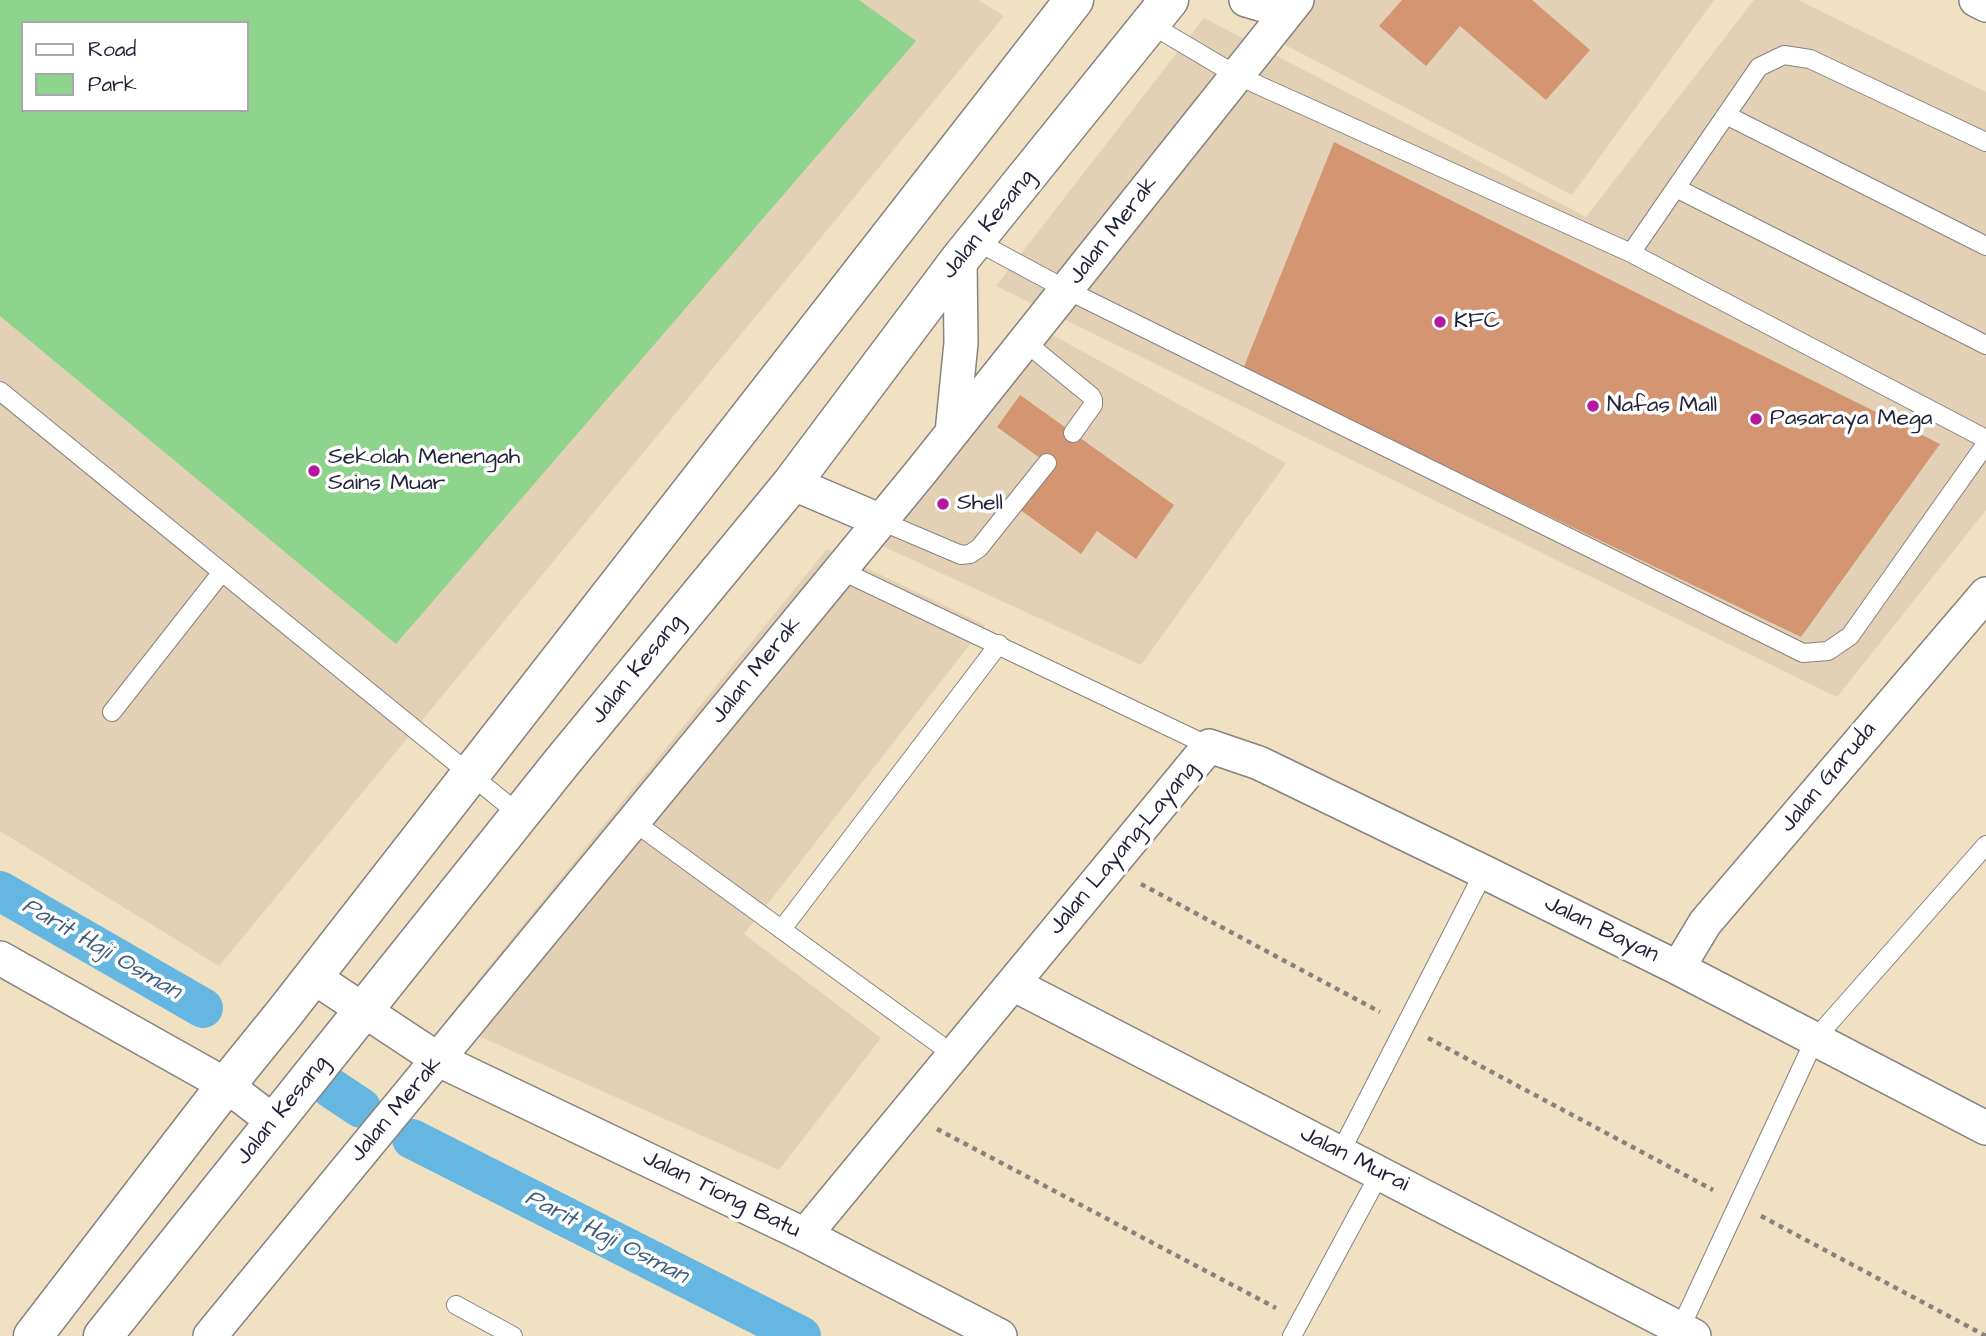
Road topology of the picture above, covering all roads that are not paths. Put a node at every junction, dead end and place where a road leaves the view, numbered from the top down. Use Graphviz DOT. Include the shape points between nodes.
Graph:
graph roads {
  1 [pos="1074,0"];
  2 [pos="1246,0"];
  3 [pos="1976,0"];
  4 [pos="1986,5"];
  5 [pos="1292,6"];
  6 [pos="1159,12"];
  7 [pos="1236,75"];
  8 [pos="1726,115"];
  9 [pos="1986,142"];
  10 [pos="1676,188"];
  11 [pos="1986,246"];
  12 [pos="968,250"];
  13 [pos="1631,253"];
  14 [pos="1067,290"];
  15 [pos="1024,341"];
  16 [pos="1986,345"];
  17 [pos="0,391"];
  18 [pos="952,433"];
  19 [pos="1073,433"];
  20 [pos="1986,442"];
  21 [pos="1046,463"];
  22 [pos="792,483"];
  23 [pos="881,521"];
  24 [pos="840,570"];
  25 [pos="222,572"];
  26 [pos="1986,594"];
  27 [pos="999,644"];
  28 [pos="112,712"];
  29 [pos="1209,746"];
  30 [pos="470,774"];
  31 [pos="520,815"];
  32 [pos="634,822"];
  33 [pos="1986,845"];
  34 [pos="1484,872"];
  35 [pos="782,929"];
  36 [pos="0,958"];
  37 [pos="1678,968"];
  38 [pos="312,976"];
  39 [pos="1013,984"];
  40 [pos="364,1011"];
  41 [pos="1815,1039"];
  42 [pos="954,1055"];
  43 [pos="439,1060"];
  44 [pos="210,1076"];
  45 [pos="274,1122"];
  46 [pos="1985,1125"];
  47 [pos="1340,1153"];
  48 [pos="1380,1173"];
  49 [pos="805,1235"];
  50 [pos="456,1305"];
  51 [pos="1296,1328"];
  52 [pos="1687,1332"];
  53 [pos="33,1336"];
  54 [pos="103,1336"];
  55 [pos="210,1336"];
  56 [pos="513,1336"];
  57 [pos="1000,1336"];
  1 -- 30 [label="main road"];
  2 -- 5 [label="street"];
  3 -- 4 [label="street"];
  5 -- 7 [label="street, Jalan Merak"];
  6 -- 7 [label="lane"];
  6 -- 12 [label="main road, Jalan Kesang"];
  7 -- 13 [label="lane"];
  7 -- 14 [label="street, Jalan Merak"];
  8 -- 9 [label="lane" via="1759,67 1784,55 1810,59"];
  8 -- 10 [label="lane"];
  8 -- 11 [label="lane"];
  10 -- 13 [label="lane"];
  10 -- 16 [label="lane"];
  12 -- 14 [label="lane"];
  12 -- 18 [label="street"];
  12 -- 22 [label="main road, Jalan Kesang"];
  13 -- 20 [label="lane"];
  14 -- 15 [label="street, Jalan Merak"];
  14 -- 20 [label="lane" via="1803,653 1828,651 1850,636"];
  15 -- 18 [label="street, Jalan Merak"];
  15 -- 19 [label="lane" via="1091,396 1093,405"];
  17 -- 25 [label="lane"];
  18 -- 23 [label="street, Jalan Merak"];
  21 -- 23 [label="lane" via="970,554 961,555"];
  22 -- 23 [label="street"];
  22 -- 31 [label="main road, Jalan Kesang"];
  23 -- 24 [label="street, Jalan Merak"];
  24 -- 27 [label="lane, Jalan Layang-Layang"];
  24 -- 32 [label="street, Jalan Merak"];
  25 -- 28 [label="lane"];
  25 -- 30 [label="lane"];
  26 -- 37 [label="street, Jalan Garuda" via="1705,923"];
  27 -- 29 [label="lane, Jalan Layang-Layang"];
  27 -- 35 [label="lane"];
  29 -- 34 [label="street, Jalan Bayan" via="1284,775"];
  29 -- 39 [label="street, Jalan Layang-Layang"];
  30 -- 31 [label="lane"];
  30 -- 38 [label="main road"];
  31 -- 40 [label="main road, Jalan Kesang"];
  32 -- 35 [label="lane"];
  32 -- 43 [label="street, Jalan Merak"];
  33 -- 41 [label="lane"];
  34 -- 37 [label="street, Jalan Bayan"];
  34 -- 47 [label="lane"];
  35 -- 42 [label="lane"];
  36 -- 44 [label="street"];
  37 -- 41 [label="street, Jalan Bayan"];
  38 -- 40 [label="street, Jalan Tiong Batu"];
  38 -- 44 [label="main road"];
  39 -- 42 [label="street, Jalan Layang-Layang"];
  39 -- 47 [label="street, Jalan Murai"];
  40 -- 43 [label="street, Jalan Tiong Batu"];
  40 -- 45 [label="main road, Jalan Kesang"];
  41 -- 46 [label="street, Jalan Bayan"];
  41 -- 52 [label="lane" via="1739,1204"];
  42 -- 49 [label="street, Jalan Layang-Layang"];
  43 -- 49 [label="street, Jalan Tiong Batu"];
  43 -- 55 [label="street, Jalan Merak"];
  44 -- 45 [label="street"];
  44 -- 53 [label="main road"];
  45 -- 54 [label="main road, Jalan Kesang"];
  47 -- 48 [label="street, Jalan Murai"];
  48 -- 51 [label="lane"];
  48 -- 52 [label="street, Jalan Murai"];
  49 -- 57 [label="street, Jalan Tiong Batu"];
  50 -- 56 [label="lane"];
}
